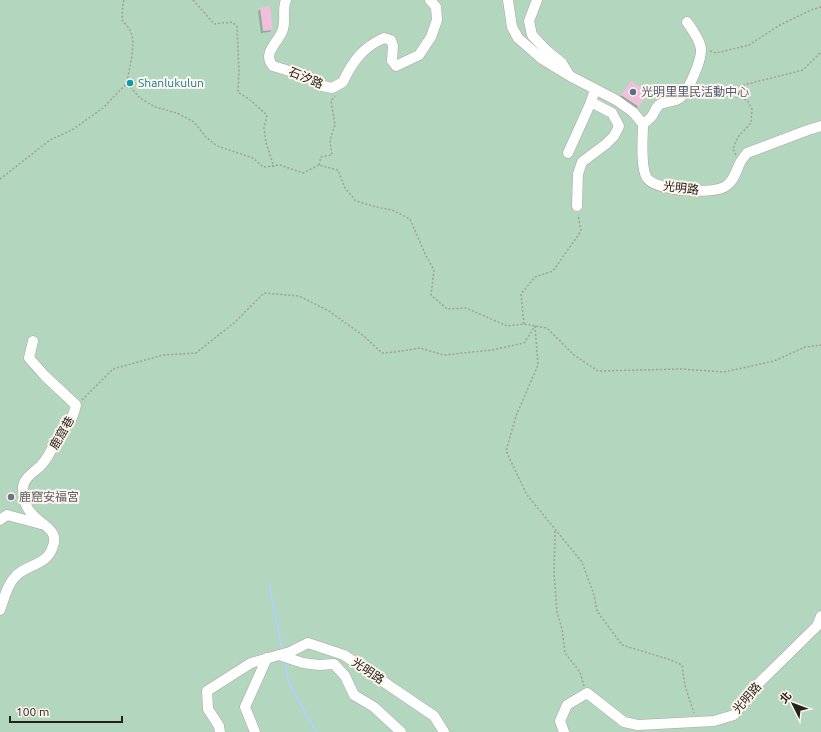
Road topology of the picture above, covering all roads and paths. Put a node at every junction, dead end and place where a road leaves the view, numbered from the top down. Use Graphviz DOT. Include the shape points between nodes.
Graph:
graph roads {
  1 [pos="124,0"];
  2 [pos="193,0"];
  3 [pos="286,0"];
  4 [pos="430,0"];
  5 [pos="508,0"];
  6 [pos="537,0"];
  7 [pos="821,7"];
  8 [pos="687,22"];
  9 [pos="701,48"];
  10 [pos="821,52"];
  11 [pos="570,76"];
  12 [pos="127,83"];
  13 [pos="339,85"];
  14 [pos="595,89"];
  15 [pos="591,102"];
  16 [pos="643,124"];
  17 [pos="821,126"];
  18 [pos="568,153"];
  19 [pos="741,162"];
  20 [pos="319,165"];
  21 [pos="274,167"];
  22 [pos="0,179"];
  23 [pos="577,206"];
  24 [pos="524,324"];
  25 [pos="535,326"];
  26 [pos="32,342"];
  27 [pos="821,345"];
  28 [pos="76,406"];
  29 [pos="0,520"];
  30 [pos="47,526"];
  31 [pos="555,530"];
  32 [pos="0,610"];
  33 [pos="821,616"];
  34 [pos="279,655"];
  35 [pos="267,658"];
  36 [pos="587,693"];
  37 [pos="696,722"];
  38 [pos="220,732"];
  39 [pos="255,732"];
  40 [pos="401,732"];
  41 [pos="444,732"];
  42 [pos="564,732"];
  1 -- 12 [label="path" via="122,20 131,31 134,49"];
  2 -- 21 [label="path" via="214,24 232,22 237,26 238,92 267,115 264,128"];
  3 -- 13 [label="street, 石汐路" via="283,29 272,46 270,62 273,66 309,77 323,86 332,88"];
  4 -- 13 [label="street, 石汐路" via="436,7 437,20 431,37 419,55 396,66 392,61 393,46 390,40 384,38 358,56 349,68 344,82"];
  5 -- 11 [label="street" via="512,27 518,38 542,59"];
  6 -- 11 [label="street" via="529,21 532,34 562,63"];
  7 -- 9 [label="path" via="780,24 749,45 716,52"];
  8 -- 9 [label="street"];
  9 -- 16 [label="street" via="688,87 681,97 658,106"];
  10 -- 19 [label="path" via="803,70 740,86 737,97 747,100 752,109 751,123 738,137 733,149"];
  11 -- 14 [label="street"];
  12 -- 21 [label="path" via="140,98 155,107 177,113 194,122 217,146 253,158 263,167"];
  12 -- 22 [label="path" via="103,108 72,130 50,140"];
  13 -- 20 [label="path" via="340,90 331,101 335,124 330,140 332,155 321,157"];
  14 -- 15 [label="street"];
  14 -- 16 [label="street" via="633,112"];
  15 -- 18 [label="street"];
  15 -- 23 [label="street" via="612,113 619,126 606,144 582,162 578,174"];
  16 -- 19 [label="street, 光明路" via="642,149 645,172 652,184 666,188 714,191 726,187"];
  17 -- 19 [label="street, 光明路" via="747,153"];
  20 -- 21 [label="path" via="303,173 280,165"];
  20 -- 24 [label="path" via="338,170 345,188 356,201 392,210 410,219 434,270 431,294 447,309 466,308 507,326"];
  23 -- 24 [label="path" via="581,231 553,271 534,278 521,294"];
  24 -- 25 [label="path"];
  25 -- 27 [label="path" via="547,328 574,355 598,371 681,369 724,372 774,361 805,347"];
  25 -- 28 [label="path" via="524,343 492,350 444,356 420,348 382,353 329,311 299,296 264,293 234,323 196,353 163,355 113,369"];
  25 -- 31 [label="path" via="538,365 516,416 506,451 527,495"];
  26 -- 28 [label="street, 鹿窟巷" via="29,358"];
  28 -- 30 [label="street, 鹿窟巷" via="50,454 23,486 25,503 32,515"];
  29 -- 30 [label="street" via="7,515"];
  30 -- 32 [label="street" via="55,538 51,552 42,563 27,568 16,576 10,583"];
  31 -- 36 [label="path" via="554,574 557,612 565,654 580,672"];
  31 -- 37 [label="path" via="582,562 597,611 622,645 682,665 685,686"];
  33 -- 37 [label="street, 光明路" via="817,626 757,685 734,714 714,721"];
  34 -- 35 [label="street, 光明路"];
  34 -- 40 [label="street" via="303,663 334,664 345,676 354,696 374,707"];
  34 -- 41 [label="street, 光明路" via="308,643 344,655 434,716"];
  35 -- 38 [label="street, 光明路" via="251,663 207,691 208,709"];
  35 -- 39 [label="street" via="245,707"];
  36 -- 37 [label="street, 光明路" via="624,722 638,725"];
  36 -- 42 [label="street" via="567,705 560,721"];
}
